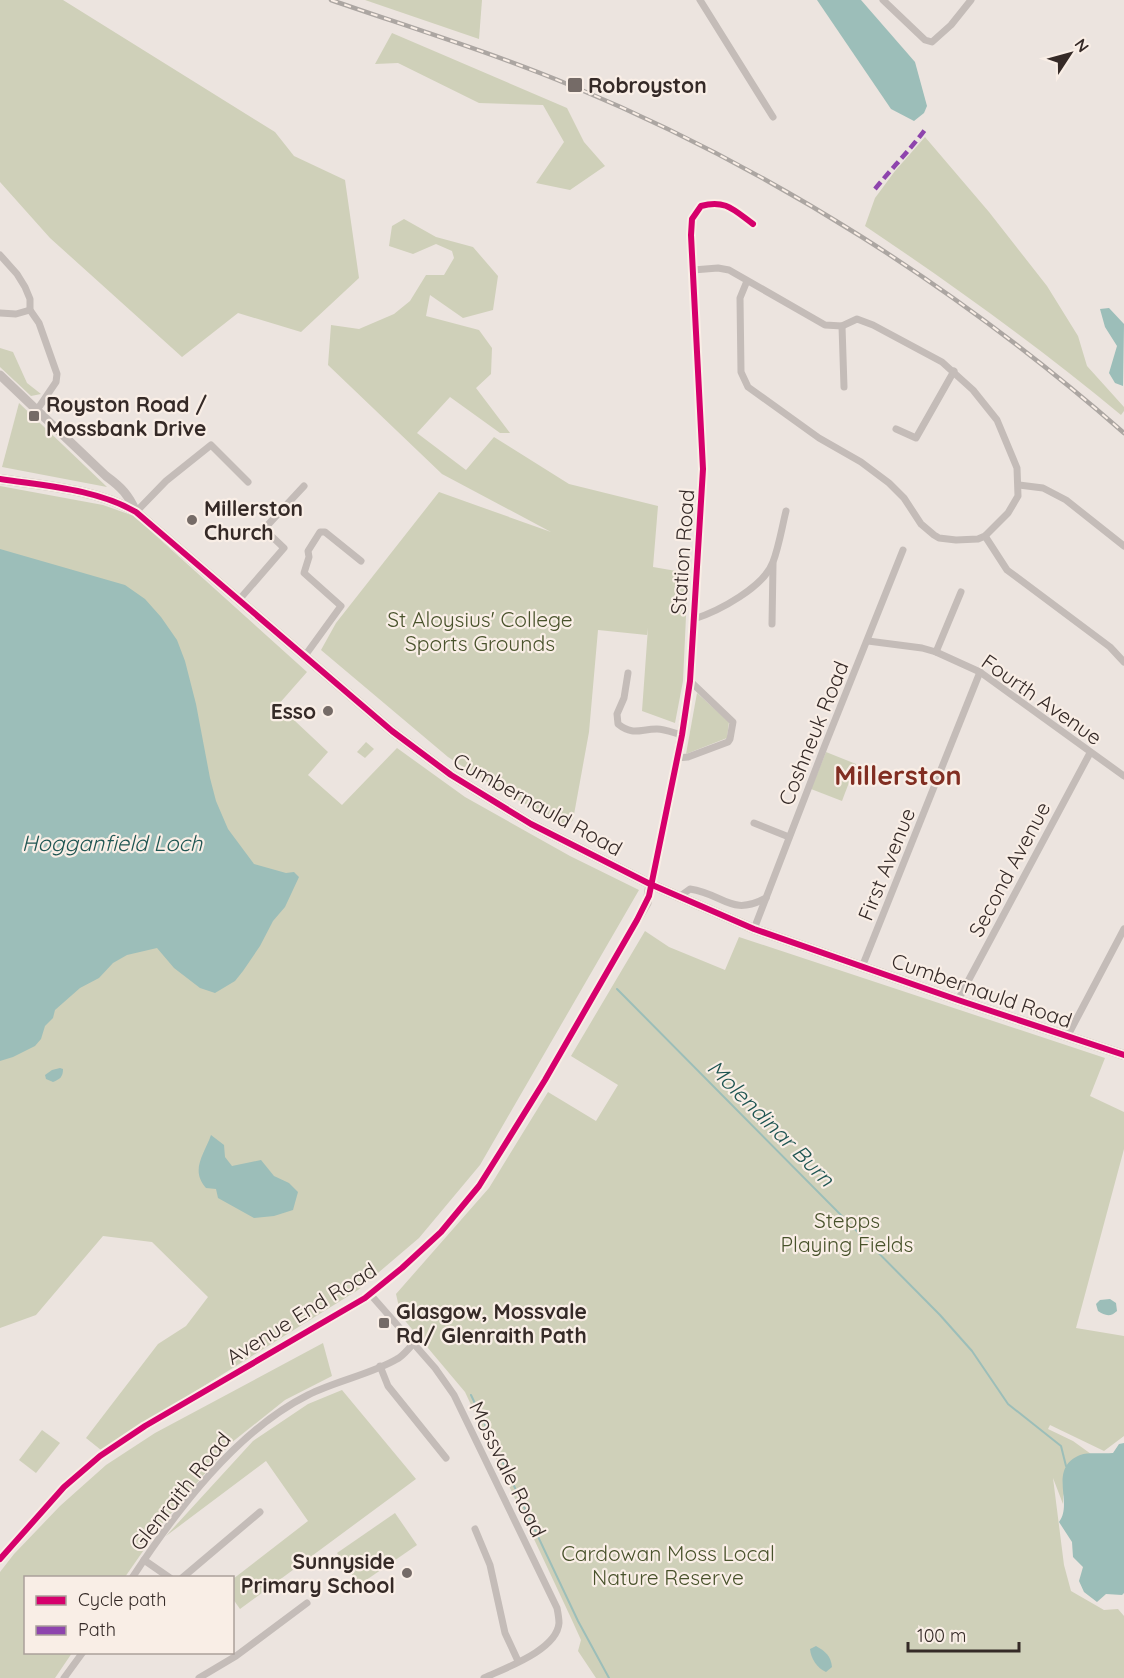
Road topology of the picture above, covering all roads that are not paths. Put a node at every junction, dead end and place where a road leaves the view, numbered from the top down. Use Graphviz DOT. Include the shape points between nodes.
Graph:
graph roads {
  1 [pos="700,0"];
  2 [pos="883,0"];
  3 [pos="971,0"];
  4 [pos="773,117"];
  5 [pos="753,224"];
  6 [pos="0,255"];
  7 [pos="693,270"];
  8 [pos="747,281"];
  9 [pos="30,310"];
  10 [pos="0,313"];
  11 [pos="842,326"];
  12 [pos="954,371"];
  13 [pos="0,375"];
  14 [pos="844,387"];
  15 [pos="37,410"];
  16 [pos="896,429"];
  17 [pos="106,476"];
  18 [pos="0,479"];
  19 [pos="248,482"];
  20 [pos="1019,485"];
  21 [pos="304,486"];
  22 [pos="117,502"];
  23 [pos="786,511"];
  24 [pos="136,512"];
  25 [pos="985,536"];
  26 [pos="1124,546"];
  27 [pos="903,550"];
  28 [pos="361,561"];
  29 [pos="773,564"];
  30 [pos="962,592"];
  31 [pos="238,601"];
  32 [pos="694,619"];
  33 [pos="772,624"];
  34 [pos="868,642"];
  35 [pos="936,652"];
  36 [pos="304,657"];
  37 [pos="1124,662"];
  38 [pos="628,672"];
  39 [pos="980,672"];
  40 [pos="690,681"];
  41 [pos="682,735"];
  42 [pos="1090,753"];
  43 [pos="677,758"];
  44 [pos="1124,776"];
  45 [pos="754,823"];
  46 [pos="789,837"];
  47 [pos="650,884"];
  48 [pos="679,897"];
  49 [pos="766,898"];
  50 [pos="1124,928"];
  51 [pos="754,929"];
  52 [pos="862,967"];
  53 [pos="958,1000"];
  54 [pos="1067,1037"];
  55 [pos="1124,1055"];
  56 [pos="370,1294"];
  57 [pos="413,1344"];
  58 [pos="380,1366"];
  59 [pos="446,1458"];
  60 [pos="261,1512"];
  61 [pos="475,1528"];
  62 [pos="4,1547"];
  63 [pos="0,1559"];
  64 [pos="144,1560"];
  65 [pos="133,1576"];
  66 [pos="167,1576"];
  67 [pos="184,1576"];
  68 [pos="307,1603"];
  69 [pos="82,1654"];
  70 [pos="234,1654"];
  71 [pos="518,1661"];
  72 [pos="64,1678"];
  73 [pos="199,1678"];
  74 [pos="484,1678"];
  1 -- 4 [label="street"];
  2 -- 3 [label="street" via="925,40 932,42"];
  5 -- 7 [label="street, Station Road" via="728,205 717,202 701,206 692,219"];
  6 -- 9 [label="street" via="21,281 30,299"];
  7 -- 8 [label="street" via="729,270"];
  7 -- 32 [label="street, Station Road" via="703,469"];
  8 -- 11 [label="street" via="825,325"];
  8 -- 25 [label="street" via="740,298 741,372 748,387 890,483 934,535 956,540"];
  9 -- 10 [label="street"];
  9 -- 15 [label="street" via="39,323 57,374 56,382"];
  11 -- 12 [label="street" via="857,319 873,325"];
  11 -- 14 [label="street"];
  12 -- 16 [label="street" via="916,438"];
  12 -- 20 [label="street" via="997,420 1014,458"];
  13 -- 15 [label="street"];
  15 -- 17 [label="street"];
  17 -- 22 [label="street" via="116,491"];
  17 -- 24 [label="street" via="126,492"];
  18 -- 22 [label="main road, Cumbernauld Road"];
  19 -- 24 [label="street" via="211,445 166,481"];
  20 -- 25 [label="street" via="1014,505"];
  20 -- 26 [label="street" via="1043,488 1065,500"];
  21 -- 31 [label="street" via="264,529 284,548"];
  22 -- 24 [label="main road, Cumbernauld Road"];
  23 -- 29 [label="street"];
  24 -- 31 [label="main road, Cumbernauld Road"];
  25 -- 37 [label="street" via="1007,570 1110,647"];
  27 -- 34 [label="street, Coshneuk Road"];
  28 -- 36 [label="street" via="325,532 320,532 308,551 304,573 341,606"];
  29 -- 32 [label="street" via="755,585 732,602"];
  29 -- 33 [label="street"];
  30 -- 35 [label="street"];
  31 -- 36 [label="main road, Cumbernauld Road"];
  32 -- 40 [label="street, Station Road"];
  34 -- 35 [label="street, Fourth Avenue"];
  34 -- 46 [label="street, Coshneuk Road"];
  35 -- 39 [label="street, Fourth Avenue"];
  36 -- 47 [label="main road, Cumbernauld Road" via="392,732 451,775 531,824"];
  38 -- 41 [label="street" via="618,724 627,730 657,729"];
  39 -- 42 [label="street, Fourth Avenue"];
  39 -- 52 [label="street, First Avenue"];
  40 -- 41 [label="street, Station Road"];
  40 -- 43 [label="street" via="734,722 728,742"];
  41 -- 43 [label="street, Station Road"];
  42 -- 44 [label="street, Fourth Avenue"];
  42 -- 53 [label="street, Second Avenue"];
  43 -- 47 [label="street, Station Road"];
  45 -- 46 [label="street"];
  46 -- 49 [label="street, Coshneuk Road"];
  47 -- 48 [label="main road, Cumbernauld Road"];
  47 -- 56 [label="street, Avenue End Road" via="647,903 632,930 479,1186 441,1232"];
  48 -- 49 [label="street" via="690,890 699,891 740,907"];
  48 -- 51 [label="main road, Cumbernauld Road"];
  49 -- 51 [label="street, Coshneuk Road"];
  50 -- 54 [label="street"];
  51 -- 52 [label="main road, Cumbernauld Road"];
  52 -- 53 [label="main road, Cumbernauld Road"];
  53 -- 54 [label="main road, Cumbernauld Road"];
  54 -- 55 [label="main road, Cumbernauld Road"];
  56 -- 57 [label="street, Mossvale Road"];
  56 -- 62 [label="street, Avenue End Road" via="100,1456"];
  57 -- 58 [label="street, Glenraith Road" via="398,1359"];
  57 -- 71 [label="street, Mossvale Road" via="454,1395 557,1608 559,1624 554,1637 543,1648"];
  58 -- 59 [label="street" via="388,1386"];
  58 -- 64 [label="street, Glenraith Road" via="307,1395 246,1437 207,1478"];
  60 -- 67 [label="street"];
  61 -- 71 [label="street" via="490,1565 505,1633"];
  62 -- 63 [label="street, Avenue End Road"];
  64 -- 65 [label="street, Glenraith Road"];
  64 -- 66 [label="street"];
  68 -- 70 [label="street"];
  69 -- 72 [label="street"];
  70 -- 73 [label="street"];
  71 -- 74 [label="street, Mossvale Road"];
}
